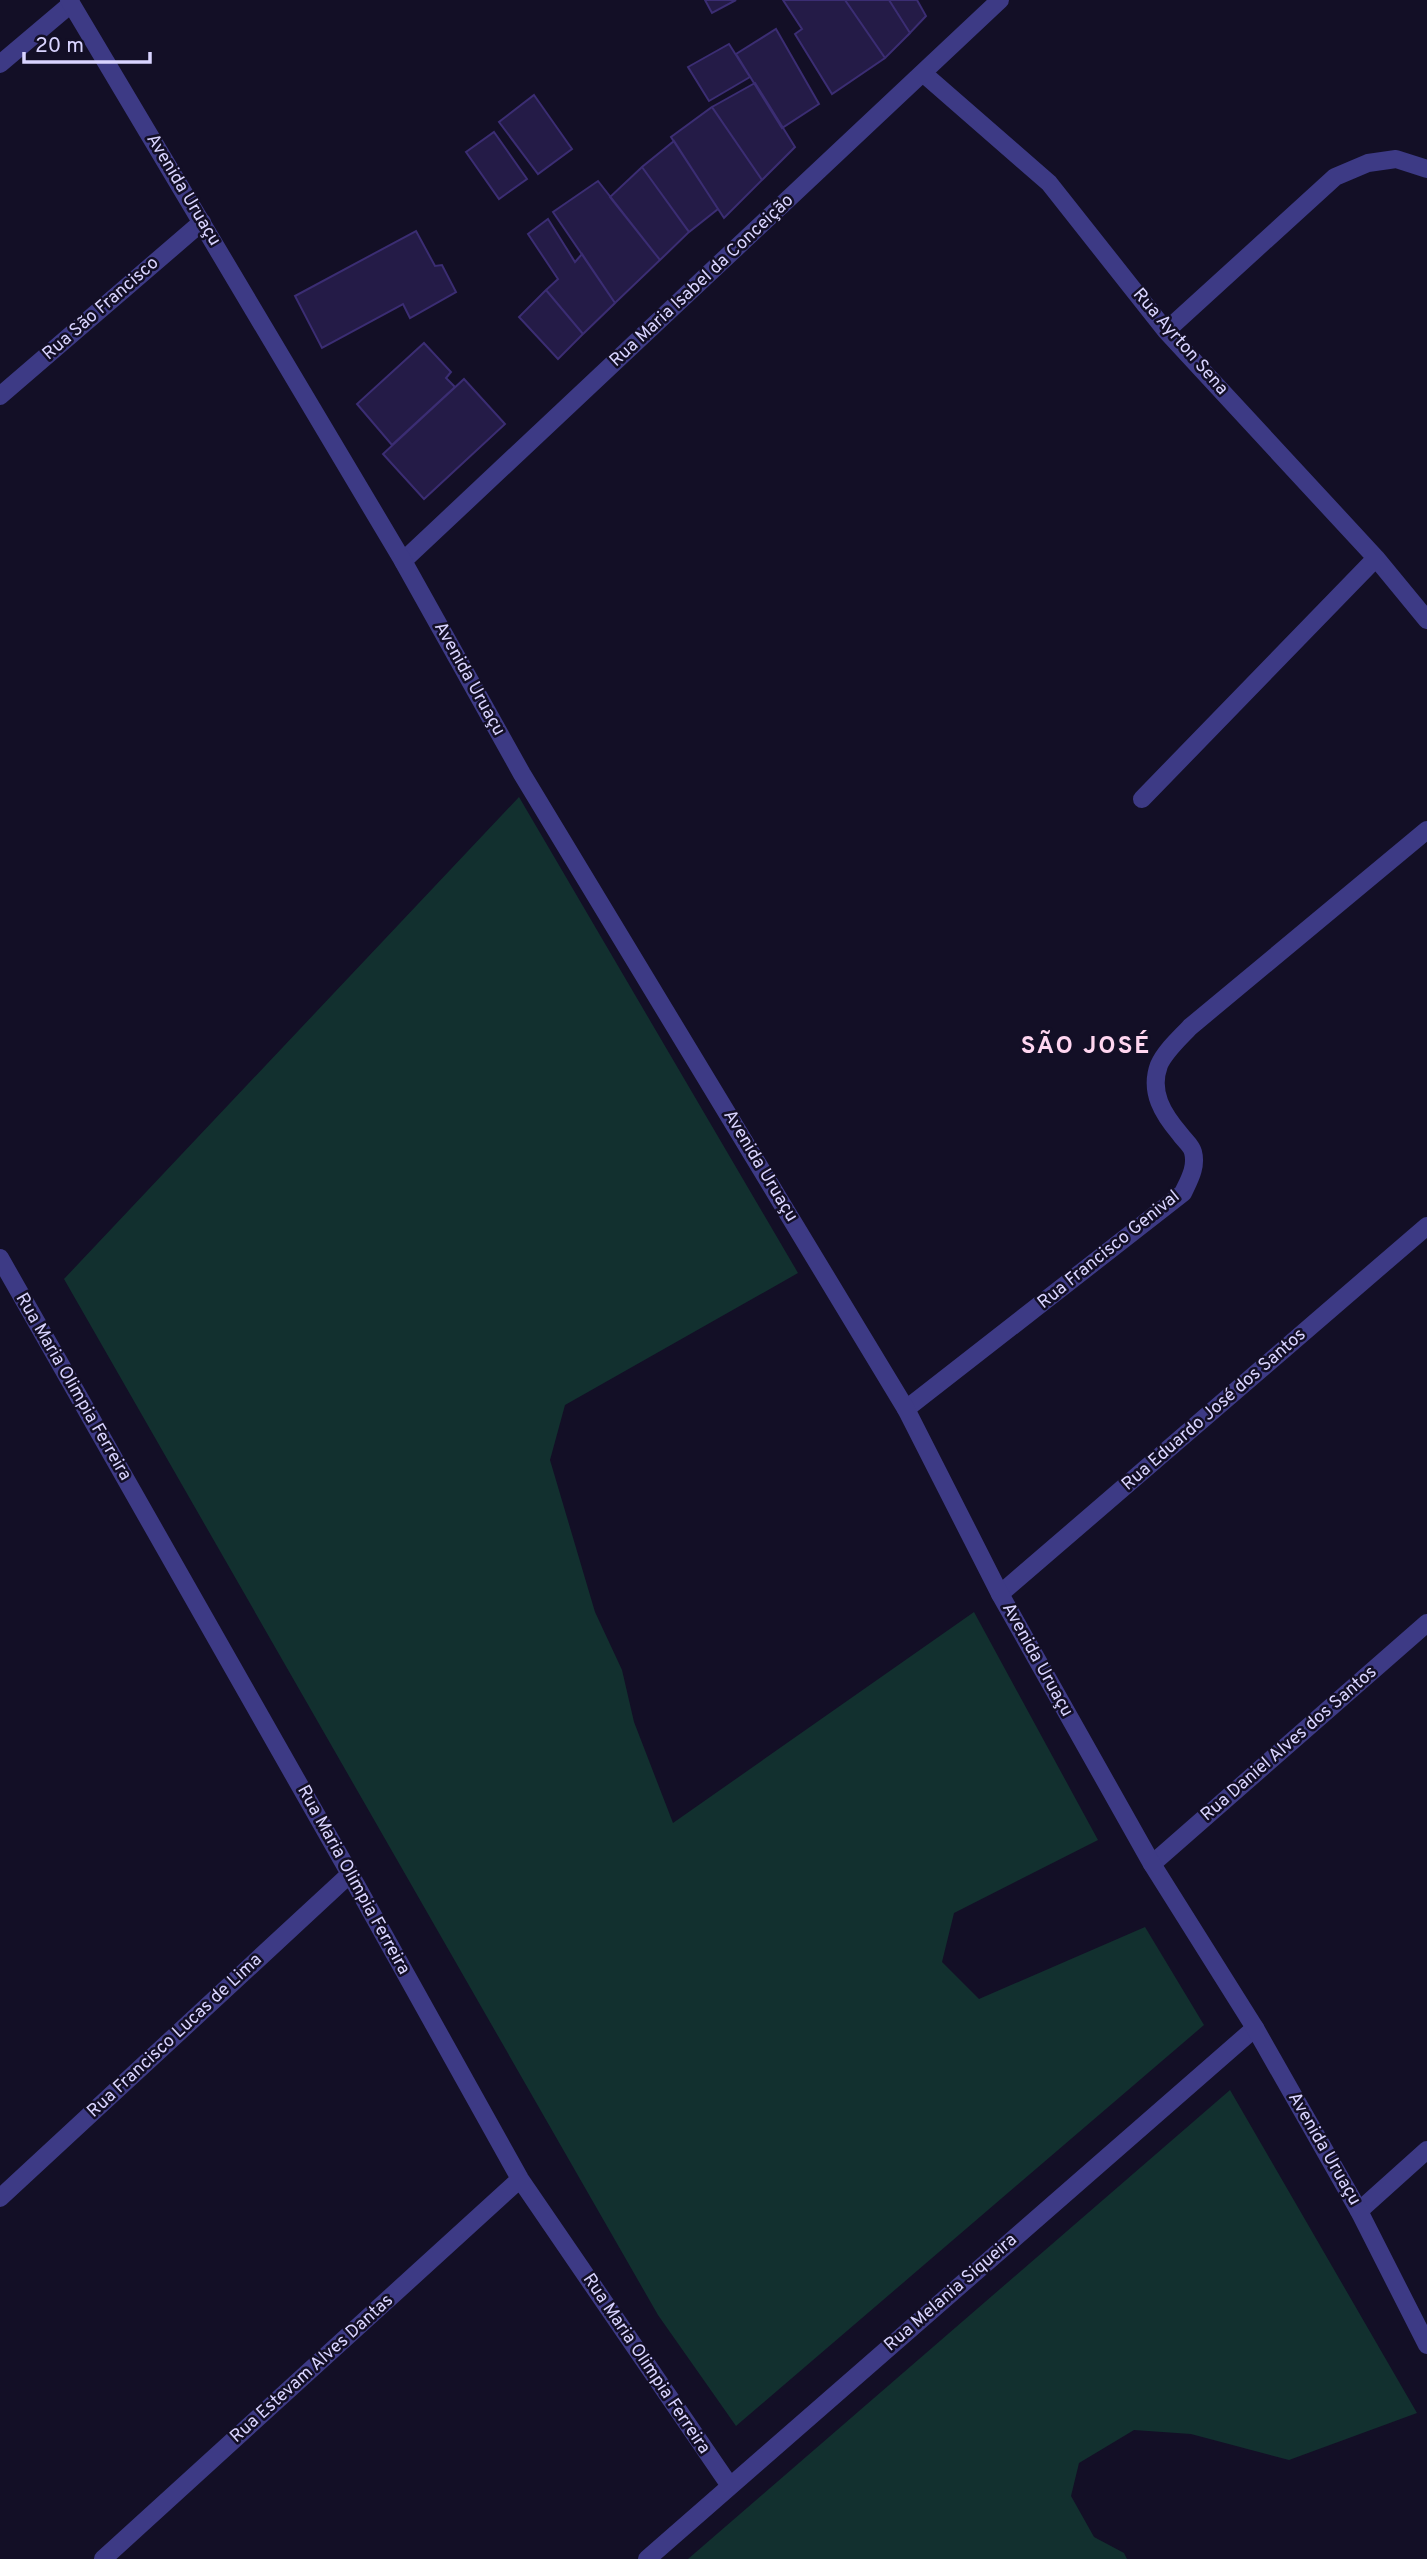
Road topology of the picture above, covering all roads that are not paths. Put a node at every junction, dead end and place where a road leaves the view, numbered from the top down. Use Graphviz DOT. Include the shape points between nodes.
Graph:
graph roads {
  1 [pos="1000,0"];
  2 [pos="70,2"];
  3 [pos="0,64"];
  4 [pos="924,74"];
  5 [pos="1427,169"];
  6 [pos="202,222"];
  7 [pos="1166,331"];
  8 [pos="0,396"];
  9 [pos="1376,558"];
  10 [pos="403,561"];
  11 [pos="1427,620"];
  12 [pos="1143,799"];
  13 [pos="1427,830"];
  14 [pos="1427,1226"];
  15 [pos="0,1258"];
  16 [pos="6,1285"];
  17 [pos="906,1409"];
  18 [pos="1000,1594"];
  19 [pos="1427,1623"];
  20 [pos="1152,1864"];
  21 [pos="350,1874"];
  22 [pos="1255,2028"];
  23 [pos="1427,2150"];
  24 [pos="520,2179"];
  25 [pos="0,2198"];
  26 [pos="1359,2211"];
  27 [pos="1427,2345"];
  28 [pos="730,2486"];
  29 [pos="103,2559"];
  30 [pos="647,2559"];
  1 -- 4 [label="street, Rua Maria Isabel da Conceição"];
  2 -- 3 [label="street"];
  2 -- 6 [label="street, Avenida Uruaçu"];
  4 -- 7 [label="street, Rua Ayrton Sena" via="1049,183"];
  4 -- 10 [label="street, Rua Maria Isabel da Conceição"];
  5 -- 7 [label="street" via="1396,159 1368,163 1335,177"];
  6 -- 8 [label="street, Rua São Francisco"];
  6 -- 10 [label="street, Avenida Uruaçu"];
  7 -- 9 [label="street, Rua Ayrton Sena"];
  9 -- 11 [label="street, Rua Ayrton Sena"];
  9 -- 12 [label="street"];
  10 -- 17 [label="street, Avenida Uruaçu" via="522,774"];
  13 -- 17 [label="street, Rua Francisco Genival" via="1190,1027 1163,1057 1157,1098 1192,1149 1192,1173 1183,1193"];
  14 -- 18 [label="street, Rua Eduardo José dos Santos"];
  15 -- 16 [label="street, Rua Maria Olimpia Ferreira"];
  16 -- 21 [label="street, Rua Maria Olimpia Ferreira"];
  17 -- 18 [label="street, Avenida Uruaçu"];
  18 -- 20 [label="street, Avenida Uruaçu"];
  19 -- 20 [label="street, Rua Daniel Alves dos Santos"];
  20 -- 22 [label="street, Avenida Uruaçu"];
  21 -- 24 [label="street, Rua Maria Olimpia Ferreira"];
  21 -- 25 [label="street, Rua Francisco Lucas de Lima"];
  22 -- 26 [label="street, Avenida Uruaçu"];
  22 -- 28 [label="street, Rua Melania Siqueira"];
  23 -- 26 [label="street"];
  24 -- 28 [label="street, Rua Maria Olimpia Ferreira"];
  24 -- 29 [label="street, Rua Estevam Alves Dantas"];
  26 -- 27 [label="street, Avenida Uruaçu"];
  28 -- 30 [label="street, Rua Melania Siqueira"];
}
